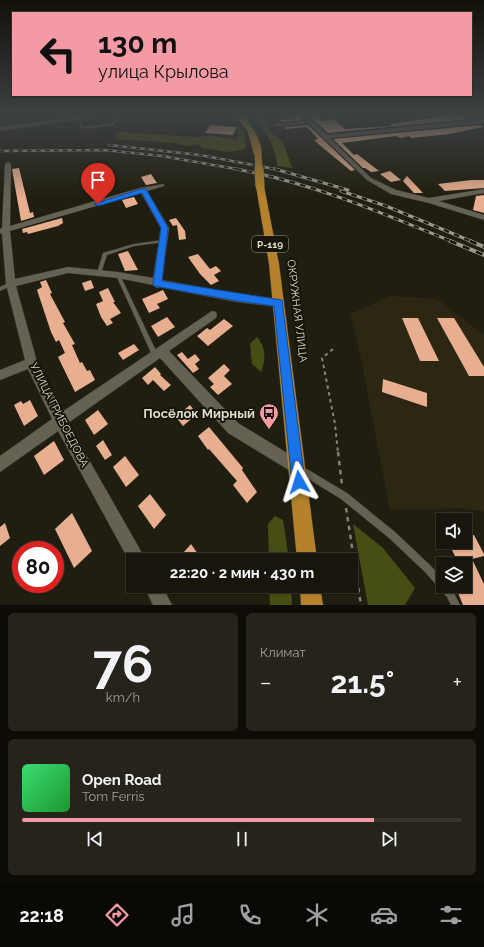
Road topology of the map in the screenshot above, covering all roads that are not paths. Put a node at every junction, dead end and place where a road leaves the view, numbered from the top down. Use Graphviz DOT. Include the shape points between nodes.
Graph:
graph roads {
  1 [pos="256,142"];
  2 [pos="332,142"];
  3 [pos="8,164"];
  4 [pos="162,185"];
  5 [pos="4,187"];
  6 [pos="144,190"];
  7 [pos="484,191"];
  8 [pos="430,201"];
  9 [pos="484,218"];
  10 [pos="3,231"];
  11 [pos="163,241"];
  12 [pos="98,273"];
  13 [pos="118,275"];
  14 [pos="11,284"];
  15 [pos="157,284"];
  16 [pos="0,289"];
  17 [pos="278,303"];
  18 [pos="212,316"];
  19 [pos="158,353"];
  20 [pos="31,363"];
  21 [pos="0,375"];
  22 [pos="60,421"];
  23 [pos="0,465"];
  24 [pos="297,467"];
  25 [pos="134,553"];
  26 [pos="306,553"];
  27 [pos="157,593"];
  28 [pos="311,593"];
  29 [pos="163,605"];
  30 [pos="312,605"];
  31 [pos="456,605"];
  1 -- 17 [label="highway, ОКРУЖНАЯ УЛИЦА / Р-119, bridge"];
  2 -- 8 [label="street" via="369,179 394,192"];
  3 -- 5 [label="street, УЛИЦА ГРИБОЕДОВА"];
  4 -- 6 [label="street"];
  5 -- 10 [label="street, УЛИЦА ГРИБОЕДОВА"];
  6 -- 10 [label="street"];
  6 -- 11 [label="street" via="165,228"];
  7 -- 8 [label="street"];
  8 -- 9 [label="street"];
  10 -- 14 [label="street, УЛИЦА ГРИБОЕДОВА"];
  11 -- 12 [label="lane" via="134,245 106,254"];
  11 -- 15 [label="street"];
  12 -- 13 [label="street"];
  12 -- 14 [label="street" via="68,270"];
  13 -- 15 [label="street"];
  13 -- 19 [label="lane"];
  14 -- 16 [label="lane"];
  14 -- 20 [label="street, УЛИЦА ГРИБОЕДОВА"];
  15 -- 17 [label="street"];
  17 -- 24 [label="highway, ОКРУЖНАЯ УЛИЦА / Р-119"];
  18 -- 19 [label="street"];
  19 -- 22 [label="street"];
  19 -- 24 [label="street" via="233,428"];
  20 -- 21 [label="street"];
  20 -- 22 [label="street, УЛИЦА ГРИБОЕДОВА"];
  22 -- 23 [label="street"];
  22 -- 25 [label="street, УЛИЦА ГРИБОЕДОВА"];
  24 -- 26 [label="highway, ОКРУЖНАЯ УЛИЦА / Р-119"];
  24 -- 31 [label="lane" via="344,496 428,569 450,594"];
  27 -- 29 [label="street"];
  28 -- 30 [label="highway"];
}
